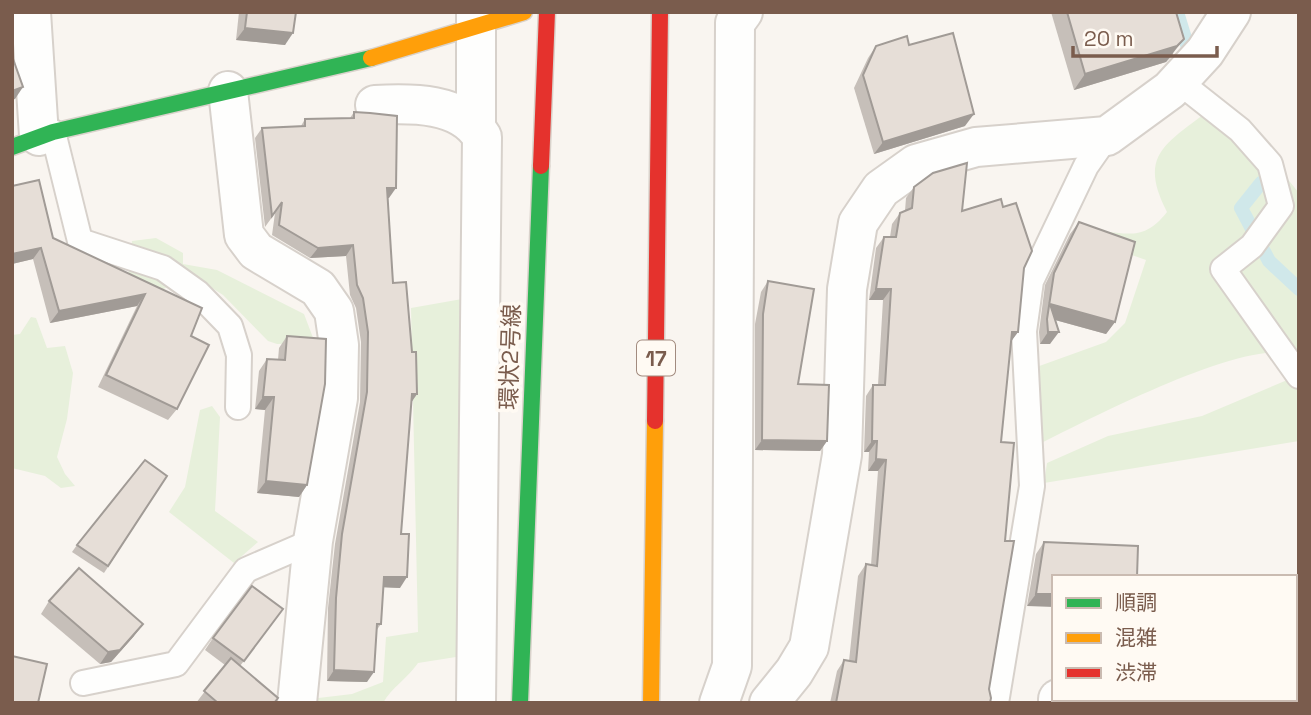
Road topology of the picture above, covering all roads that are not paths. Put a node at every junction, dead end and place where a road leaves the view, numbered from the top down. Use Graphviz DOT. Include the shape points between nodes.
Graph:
graph roads {
  1 [pos="31,12"];
  2 [pos="524,12"];
  3 [pos="547,12"];
  4 [pos="660,12"];
  5 [pos="743,12"];
  6 [pos="1231,12"];
  7 [pos="476,19"];
  8 [pos="1178,81"];
  9 [pos="228,91"];
  10 [pos="375,105"];
  11 [pos="475,125"];
  12 [pos="1107,135"];
  13 [pos="35,138"];
  14 [pos="1299,376"];
  15 [pos="238,407"];
  16 [pos="313,541"];
  17 [pos="83,683"];
  18 [pos="297,703"];
  19 [pos="476,703"];
  20 [pos="520,703"];
  21 [pos="651,703"];
  22 [pos="719,703"];
  23 [pos="769,703"];
  24 [pos="996,703"];
  1 -- 13 [label="street"];
  2 -- 7 [label="main road"];
  3 -- 20 [label="main road, 環状2号線"];
  4 -- 21 [label="main road, 17"];
  5 -- 22 [label="street" via="735,23 732,666"];
  6 -- 8 [label="street" via="1205,52"];
  7 -- 9 [label="main road" via="395,52"];
  7 -- 11 [label="street"];
  8 -- 12 [label="street"];
  8 -- 14 [label="lane" via="1240,130 1270,164 1281,206 1252,246 1223,269"];
  9 -- 13 [label="main road"];
  9 -- 16 [label="street" via="244,235 256,251 318,288 334,310 338,398"];
  10 -- 11 [label="street" via="450,109"];
  11 -- 19 [label="street" via="482,137"];
  12 -- 23 [label="street" via="976,147 916,164 881,189 858,223 847,289 842,455 809,647"];
  12 -- 24 [label="lane" via="1086,166 1031,281 1024,331 1032,486"];
  13 -- 15 [label="lane" via="80,241 163,268 198,293 230,326 239,355"];
  16 -- 17 [label="lane" via="246,570 176,664"];
  16 -- 18 [label="street"];
}
